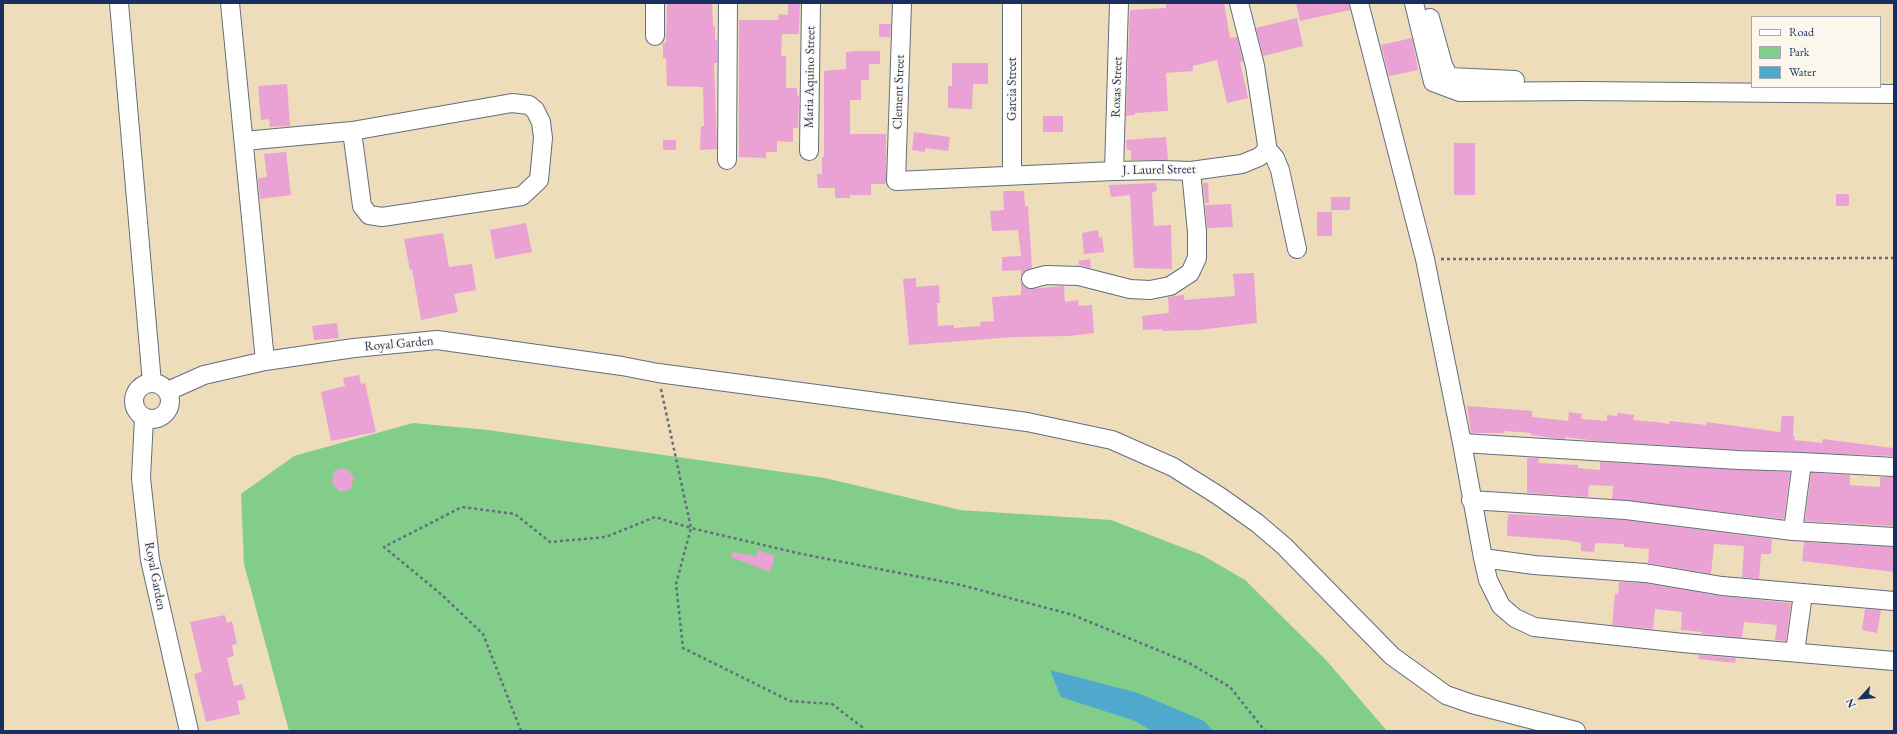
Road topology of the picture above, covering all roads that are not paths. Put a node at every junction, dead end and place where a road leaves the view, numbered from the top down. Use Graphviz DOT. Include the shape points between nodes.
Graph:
graph roads {
  1 [pos="119,3"];
  2 [pos="230,3"];
  3 [pos="655,3"];
  4 [pos="728,3"];
  5 [pos="811,3"];
  6 [pos="902,3"];
  7 [pos="1012,3"];
  8 [pos="1119,3"];
  9 [pos="1239,3"];
  10 [pos="1359,3"];
  11 [pos="1422,8"];
  12 [pos="654,36"];
  13 [pos="1751,82"];
  14 [pos="1881,82"];
  15 [pos="1894,82"];
  16 [pos="1724,87"];
  17 [pos="1751,88"];
  18 [pos="1752,88"];
  19 [pos="1807,90"];
  20 [pos="1894,94"];
  21 [pos="352,131"];
  22 [pos="244,141"];
  23 [pos="809,151"];
  24 [pos="1266,151"];
  25 [pos="727,160"];
  26 [pos="1114,171"];
  27 [pos="1191,171"];
  28 [pos="1012,175"];
  29 [pos="896,181"];
  30 [pos="1297,249"];
  31 [pos="1031,279"];
  32 [pos="265,361"];
  33 [pos="152,383"];
  34 [pos="168,391"];
  35 [pos="144,418"];
  36 [pos="1462,443"];
  37 [pos="1802,462"];
  38 [pos="1894,467"];
  39 [pos="1471,500"];
  40 [pos="1792,530"];
  41 [pos="1894,537"];
  42 [pos="1482,558"];
  43 [pos="1803,594"];
  44 [pos="1894,601"];
  45 [pos="1795,652"];
  46 [pos="1894,660"];
  47 [pos="189,731"];
  48 [pos="1576,731"];
  1 -- 33 [label="street"];
  2 -- 22 [label="street"];
  3 -- 12 [label="street"];
  4 -- 25 [label="street"];
  5 -- 23 [label="street, Maria Aquino Street"];
  6 -- 29 [label="street, Clement Street"];
  7 -- 28 [label="street, Garcia Street"];
  8 -- 26 [label="street, Roxas Street"];
  9 -- 24 [label="street" via="1255,66"];
  10 -- 36 [label="street" via="1425,259"];
  11 -- 16 [label="street" via="1442,65 1449,77 1493,86"];
  13 -- 16 [label="street"];
  14 -- 15 [label="street"];
  16 -- 17 [label="street"];
  18 -- 19 [label="street"];
  19 -- 20 [label="street"];
  21 -- 21 [label="street" via="362,206 369,215 382,217 522,196 540,180 543,138 541,122 535,110 529,105 512,103"];
  21 -- 22 [label="street"];
  22 -- 32 [label="street"];
  24 -- 27 [label="street, J. Laurel Street" via="1242,164"];
  24 -- 30 [label="street" via="1275,158 1280,170"];
  26 -- 27 [label="street, J. Laurel Street"];
  26 -- 28 [label="street, J. Laurel Street"];
  27 -- 31 [label="street" via="1197,258 1190,273 1170,286 1150,290 1130,289 1079,276 1046,274"];
  28 -- 29 [label="street, J. Laurel Street"];
  32 -- 34 [label="street, Royal Garden" via="204,375"];
  32 -- 48 [label="street, Royal Garden" via="354,348 437,340 658,373 1027,422 1112,440 1173,467 1257,523 1284,546 1392,656 1430,684 1446,694 1472,704"];
  33 -- 34 [label="street" via="161,385"];
  33 -- 35 [label="street" via="139,388 134,400 138,413"];
  34 -- 35 [label="street" via="171,405 164,416 157,420"];
  35 -- 47 [label="street, Royal Garden" via="141,478 150,560"];
  36 -- 37 [label="street"];
  36 -- 39 [label="street"];
  37 -- 38 [label="street"];
  37 -- 40 [label="street"];
  39 -- 40 [label="street" via="1626,510"];
  39 -- 42 [label="street"];
  40 -- 41 [label="street"];
  42 -- 43 [label="street" via="1534,565 1645,573 1722,586"];
  42 -- 45 [label="street" via="1488,580 1501,606 1515,618 1534,627"];
  43 -- 44 [label="street"];
  43 -- 45 [label="street"];
  45 -- 46 [label="street"];
}
